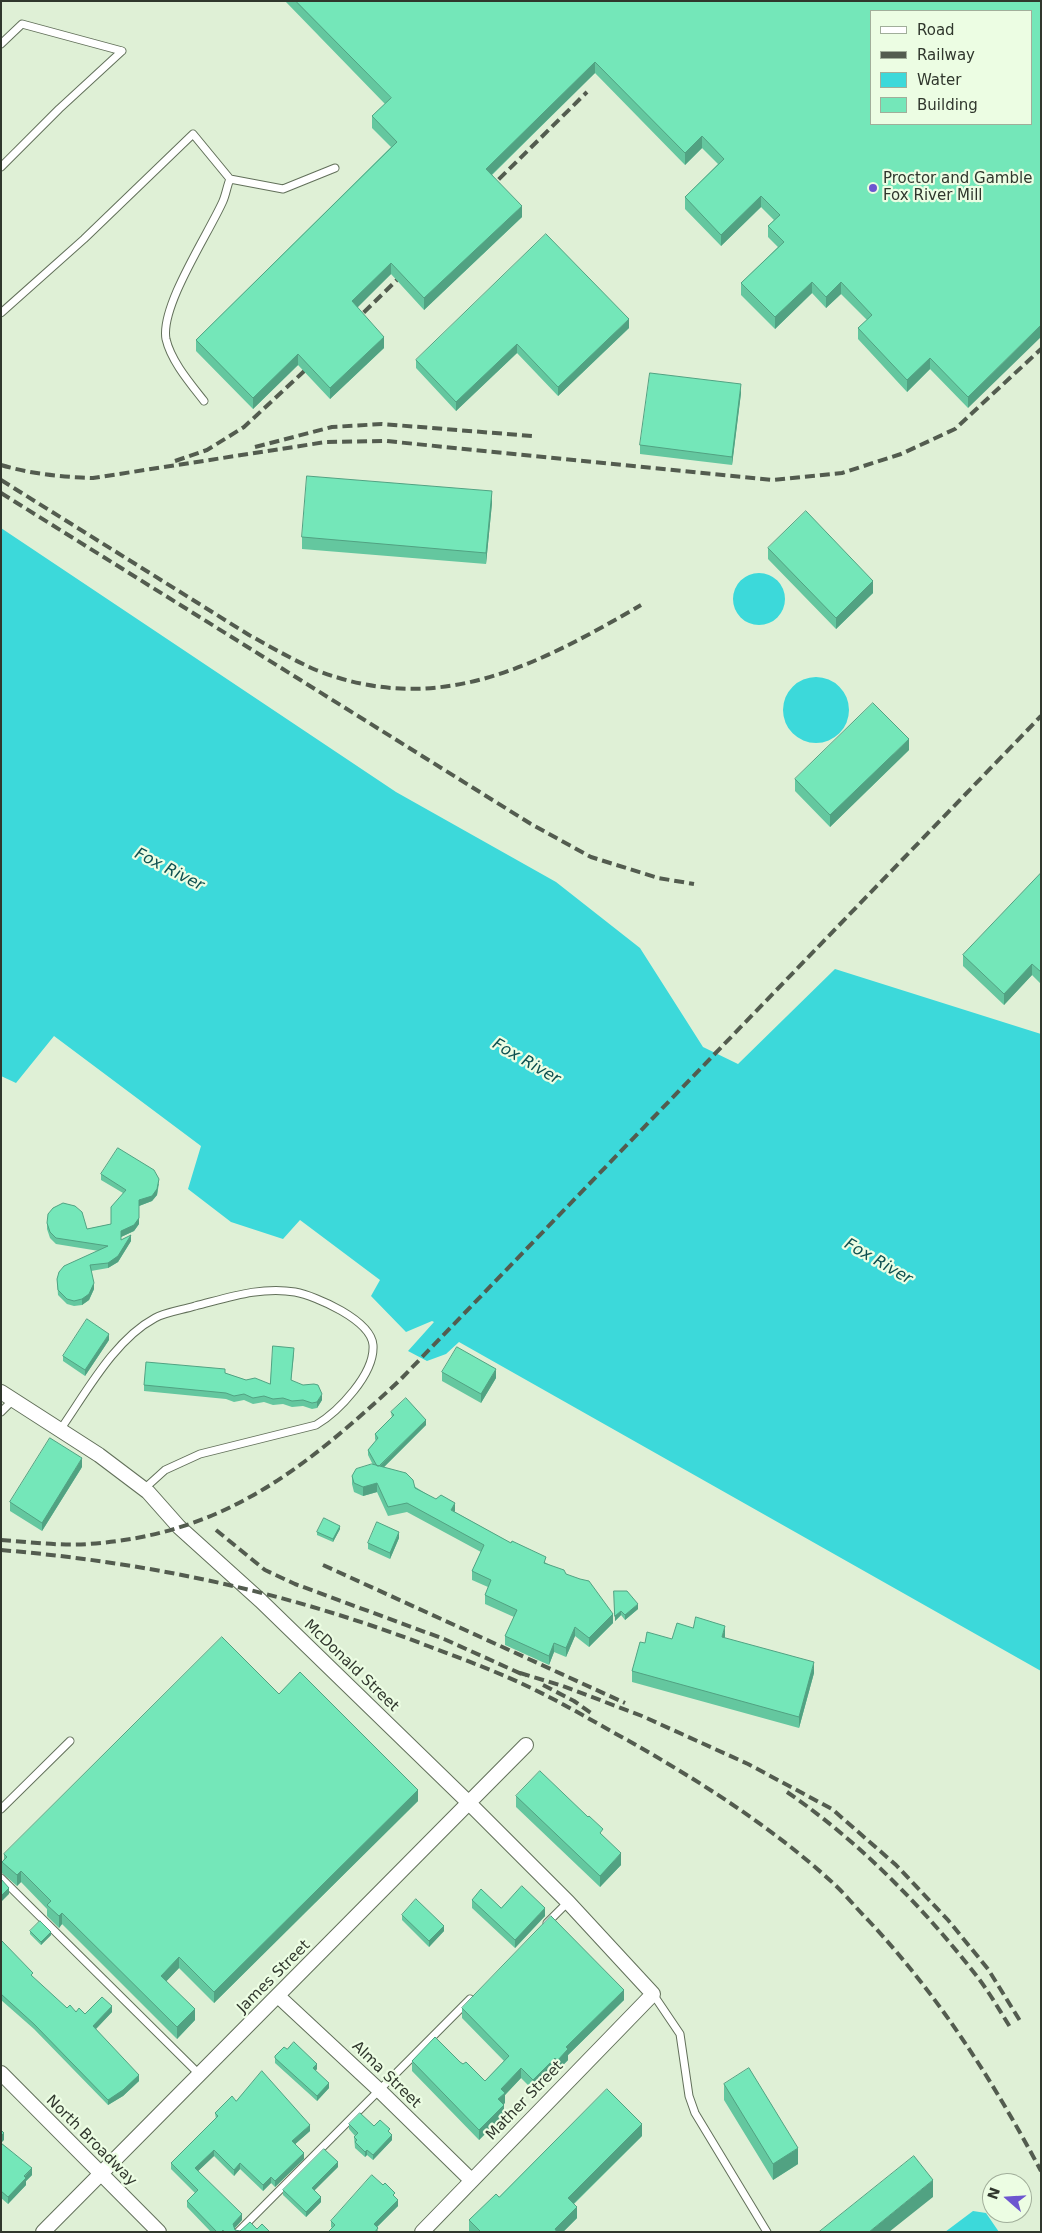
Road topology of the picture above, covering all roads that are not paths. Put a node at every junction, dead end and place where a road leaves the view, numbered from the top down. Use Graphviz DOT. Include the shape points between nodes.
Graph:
graph roads {
  1 [pos="1,44"];
  2 [pos="1,167"];
  3 [pos="335,168"];
  4 [pos="230,179"];
  5 [pos="1,313"];
  6 [pos="204,401"];
  7 [pos="7,1396"];
  8 [pos="1,1412"];
  9 [pos="60,1430"];
  10 [pos="144,1489"];
  11 [pos="70,1741"];
  12 [pos="526,1744"];
  13 [pos="469,1803"];
  14 [pos="1,1808"];
  15 [pos="1,1878"];
  16 [pos="568,1902"];
  17 [pos="540,1930"];
  18 [pos="476,1993"];
  19 [pos="653,1994"];
  20 [pos="278,1996"];
  21 [pos="1,2073"];
  22 [pos="200,2075"];
  23 [pos="379,2090"];
  24 [pos="101,2174"];
  25 [pos="471,2180"];
  26 [pos="426,2230"];
  27 [pos="43,2232"];
  28 [pos="159,2232"];
  29 [pos="238,2232"];
  30 [pos="767,2232"];
  1 -- 2 [label="lane" via="22,24 122,51"];
  3 -- 4 [label="lane" via="283,189"];
  4 -- 5 [label="lane" via="193,134"];
  4 -- 6 [label="lane" via="166,321 166,339 178,365"];
  7 -- 8 [label="lane"];
  7 -- 9 [label="street, McDonald Street"];
  9 -- 10 [label="street, McDonald Street"];
  9 -- 10 [label="lane" via="121,1344 156,1318 250,1293 296,1292 338,1308 366,1331 373,1343 372,1357 364,1375 344,1404 316,1426 200,1454 165,1470"];
  10 -- 13 [label="street, McDonald Street" via="179,1527 261,1601"];
  11 -- 14 [label="lane"];
  12 -- 13 [label="street, James Street"];
  13 -- 16 [label="street, McDonald Street"];
  13 -- 20 [label="street, James Street"];
  15 -- 22 [label="lane"];
  16 -- 17 [label="lane"];
  16 -- 19 [label="street, McDonald Street"];
  18 -- 23 [label="lane"];
  19 -- 25 [label="street, Mather Street"];
  19 -- 30 [label="lane" via="680,2034 689,2096 695,2114"];
  20 -- 22 [label="street, James Street"];
  20 -- 23 [label="street, Alma Street"];
  21 -- 24 [label="street, North Broadway"];
  22 -- 24 [label="street, James Street"];
  23 -- 25 [label="street, Alma Street"];
  23 -- 29 [label="lane"];
  24 -- 27 [label="street, James Street"];
  24 -- 28 [label="street, North Broadway"];
  25 -- 26 [label="street, Mather Street"];
}
